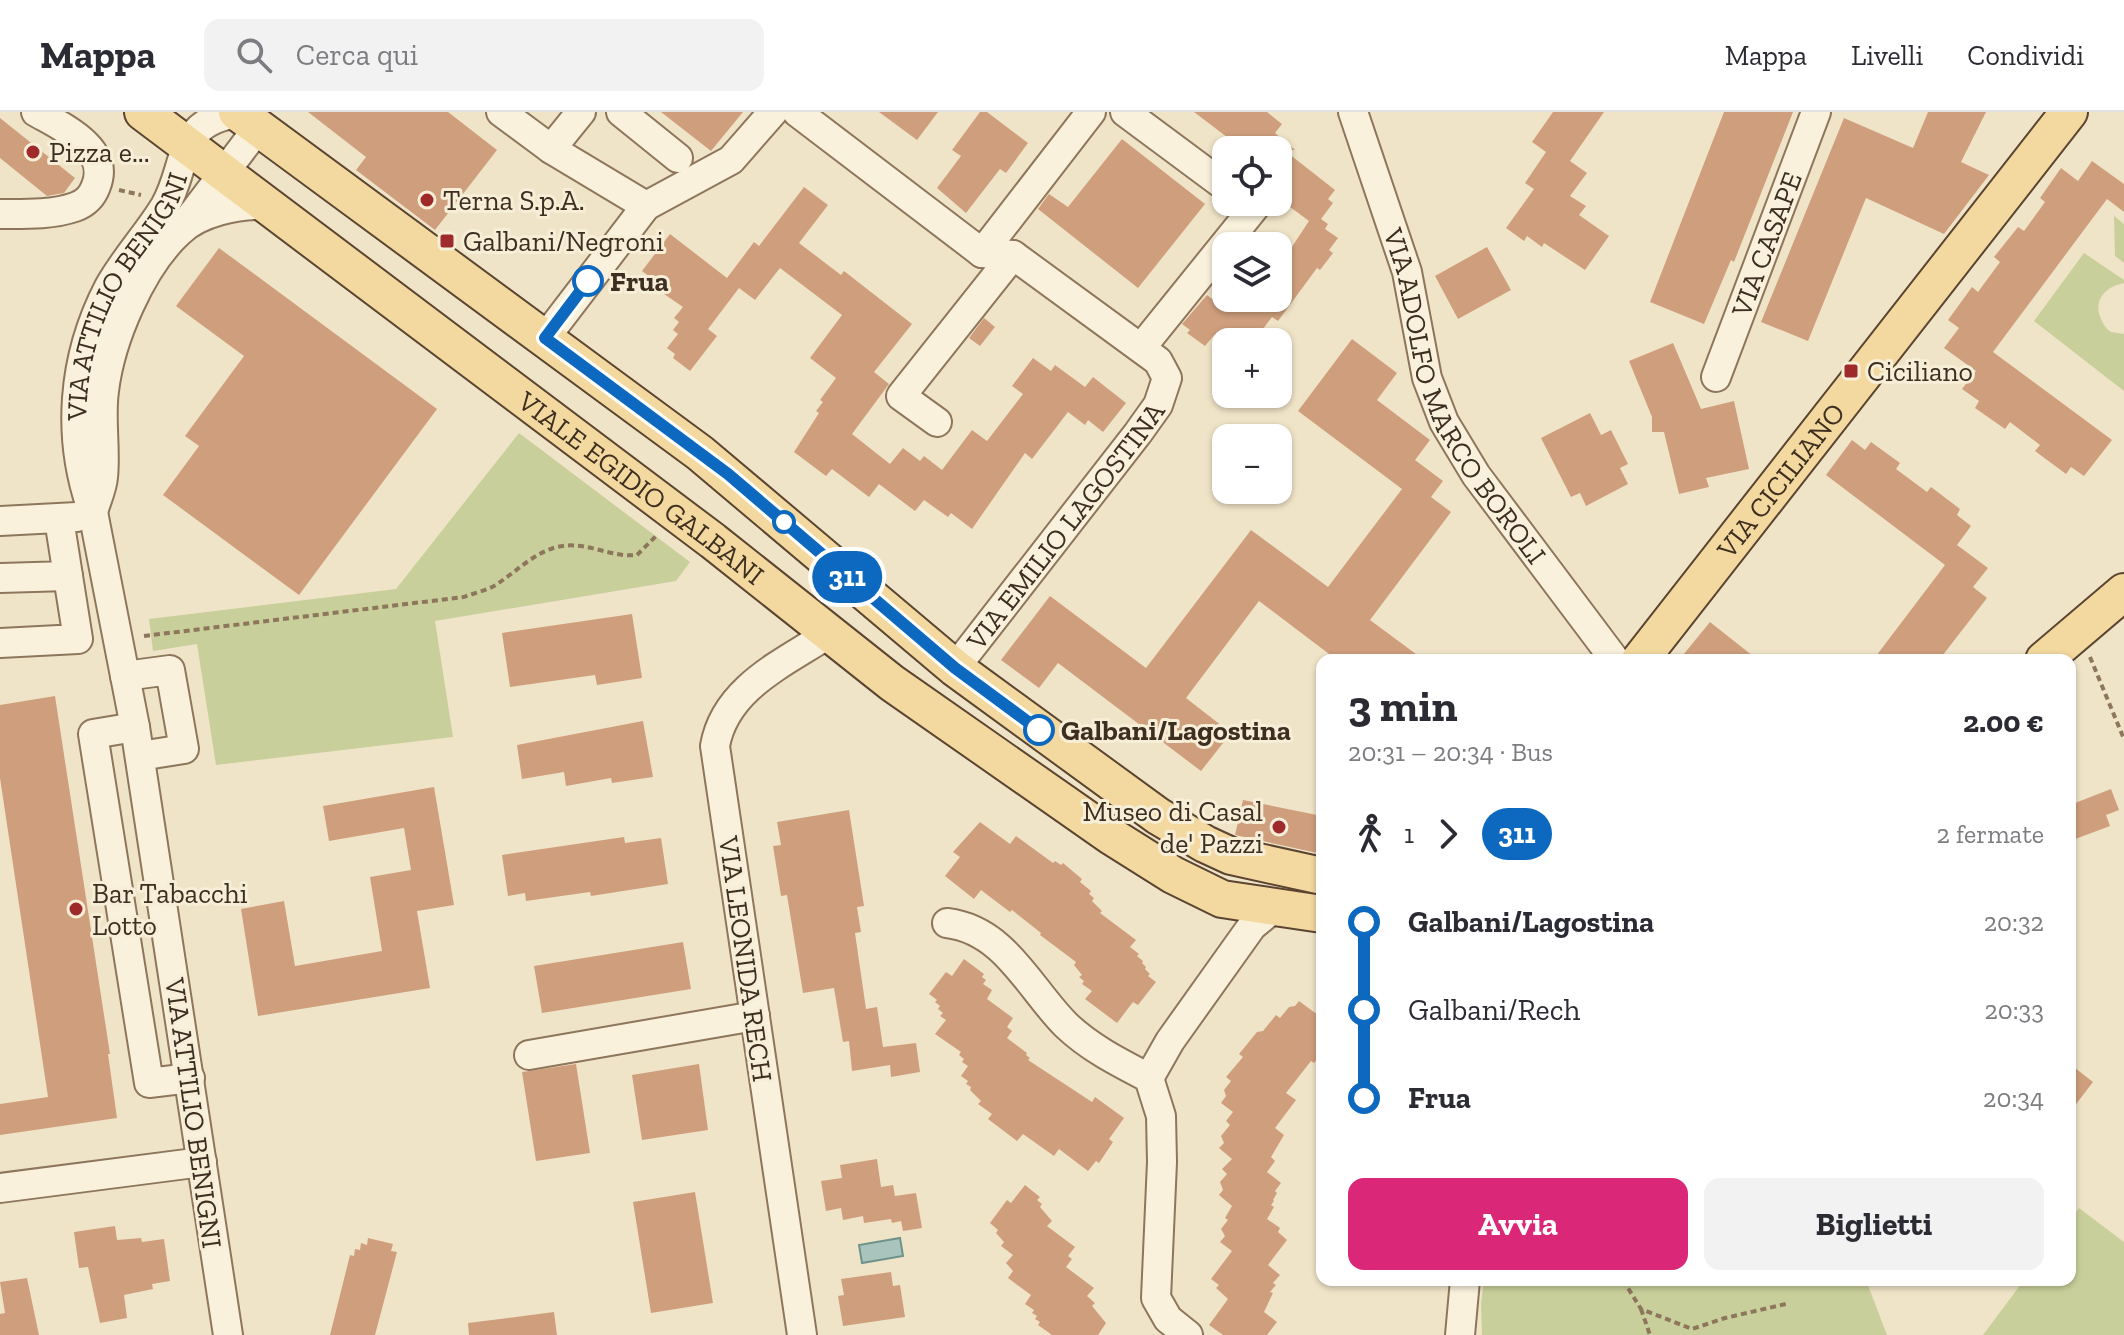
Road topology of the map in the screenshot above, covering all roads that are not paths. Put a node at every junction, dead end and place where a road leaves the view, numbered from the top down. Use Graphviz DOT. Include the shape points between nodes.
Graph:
graph roads {
  1 [pos="36,112"];
  2 [pos="143,112"];
  3 [pos="501,112"];
  4 [pos="581,112"];
  5 [pos="621,112"];
  6 [pos="773,112"];
  7 [pos="797,112"];
  8 [pos="1091,112"];
  9 [pos="1125,112"];
  10 [pos="1353,112"];
  11 [pos="1816,112"];
  12 [pos="2069,112"];
  13 [pos="245,118"];
  14 [pos="186,144"];
  15 [pos="551,149"];
  16 [pos="678,158"];
  17 [pos="225,173"];
  18 [pos="1212,177"];
  19 [pos="265,205"];
  20 [pos="646,206"];
  21 [pos="0,214"];
  22 [pos="1248,216"];
  23 [pos="180,230"];
  24 [pos="982,253"];
  25 [pos="1013,255"];
  26 [pos="545,338"];
  27 [pos="1141,348"];
  28 [pos="1716,377"];
  29 [pos="937,422"];
  30 [pos="93,512"];
  31 [pos="59,519"];
  32 [pos="0,521"];
  33 [pos="68,576"];
  34 [pos="0,578"];
  35 [pos="2124,592"];
  36 [pos="828,634"];
  37 [pos="0,643"];
  38 [pos="1610,654"];
  39 [pos="1645,654"];
  40 [pos="2051,654"];
  41 [pos="955,668"];
  42 [pos="125,676"];
  43 [pos="135,727"];
  44 [pos="140,756"];
  45 [pos="1316,875"];
  46 [pos="1274,908"];
  47 [pos="1316,913"];
  48 [pos="947,923"];
  49 [pos="755,1016"];
  50 [pos="529,1055"];
  51 [pos="190,1078"];
  52 [pos="1149,1078"];
  53 [pos="202,1162"];
  54 [pos="0,1188"];
  55 [pos="1464,1286"];
  56 [pos="228,1335"];
  57 [pos="802,1335"];
  58 [pos="1188,1335"];
  59 [pos="1460,1335"];
  1 -- 21 [label="street" via="88,147 98,166 97,185 76,207"];
  2 -- 14 [label="main road, VIALE EGIDIO GALBANI"];
  3 -- 15 [label="street"];
  4 -- 15 [label="street"];
  5 -- 16 [label="street"];
  6 -- 20 [label="street" via="727,164"];
  7 -- 24 [label="street"];
  8 -- 24 [label="street"];
  9 -- 18 [label="street"];
  10 -- 38 [label="street, VIA ADOLFO MARCO BOROLI" via="1407,272 1427,378 1444,422 1476,475"];
  11 -- 28 [label="street, VIA CASAPE"];
  12 -- 39 [label="main road, VIA CICILIANO"];
  13 -- 14 [label="street, VIA ATTILIO BENIGNI" via="211,122"];
  13 -- 17 [label="street"];
  13 -- 26 [label="main road, VIALE EGIDIO GALBANI"];
  14 -- 17 [label="main road, VIALE EGIDIO GALBANI"];
  14 -- 30 [label="street, VIA ATTILIO BENIGNI" via="168,200 109,287 86,343 76,432"];
  15 -- 20 [label="street"];
  17 -- 19 [label="main road, VIALE EGIDIO GALBANI"];
  17 -- 23 [label="street"];
  19 -- 23 [label="street, VIA ATTILIO BENIGNI" via="227,210"];
  19 -- 36 [label="main road, VIALE EGIDIO GALBANI"];
  20 -- 26 [label="street"];
  22 -- 27 [label="street"];
  23 -- 30 [label="street, VIA ATTILIO BENIGNI" via="139,289 117,333 103,395 103,479"];
  24 -- 25 [label="street"];
  25 -- 27 [label="street"];
  25 -- 29 [label="street" via="901,396"];
  26 -- 41 [label="main road, VIALE EGIDIO GALBANI" via="728,474"];
  27 -- 41 [label="street, VIA EMILIO LAGOSTINA" via="1158,361 1167,378 1158,405"];
  30 -- 31 [label="street"];
  30 -- 42 [label="street, VIA ATTILIO BENIGNI"];
  31 -- 32 [label="street"];
  31 -- 33 [label="street"];
  33 -- 34 [label="street"];
  33 -- 37 [label="street" via="78,639"];
  35 -- 40 [label="main road"];
  36 -- 46 [label="main road, VIALE EGIDIO GALBANI" via="1163,870 1222,899"];
  36 -- 49 [label="street, VIA LEONIDA RECH" via="742,693 724,716 715,746"];
  41 -- 45 [label="main road, VIALE EGIDIO GALBANI" via="1193,838 1245,861"];
  42 -- 43 [label="street, VIA ATTILIO BENIGNI"];
  42 -- 44 [label="street" via="170,670 184,749"];
  43 -- 44 [label="street, VIA ATTILIO BENIGNI"];
  43 -- 51 [label="street" via="93,734 149,1083"];
  44 -- 51 [label="street, VIA ATTILIO BENIGNI"];
  46 -- 47 [label="main road, VIALE EGIDIO GALBANI"];
  46 -- 52 [label="street" via="1252,926"];
  48 -- 52 [label="street" via="969,927 1001,949 1067,1026"];
  49 -- 50 [label="street"];
  49 -- 57 [label="street, VIA LEONIDA RECH"];
  51 -- 53 [label="street, VIA ATTILIO BENIGNI"];
  52 -- 58 [label="street" via="1161,1116 1156,1298 1168,1319"];
  53 -- 54 [label="street"];
  53 -- 56 [label="street, VIA ATTILIO BENIGNI"];
  55 -- 59 [label="street"];
}
